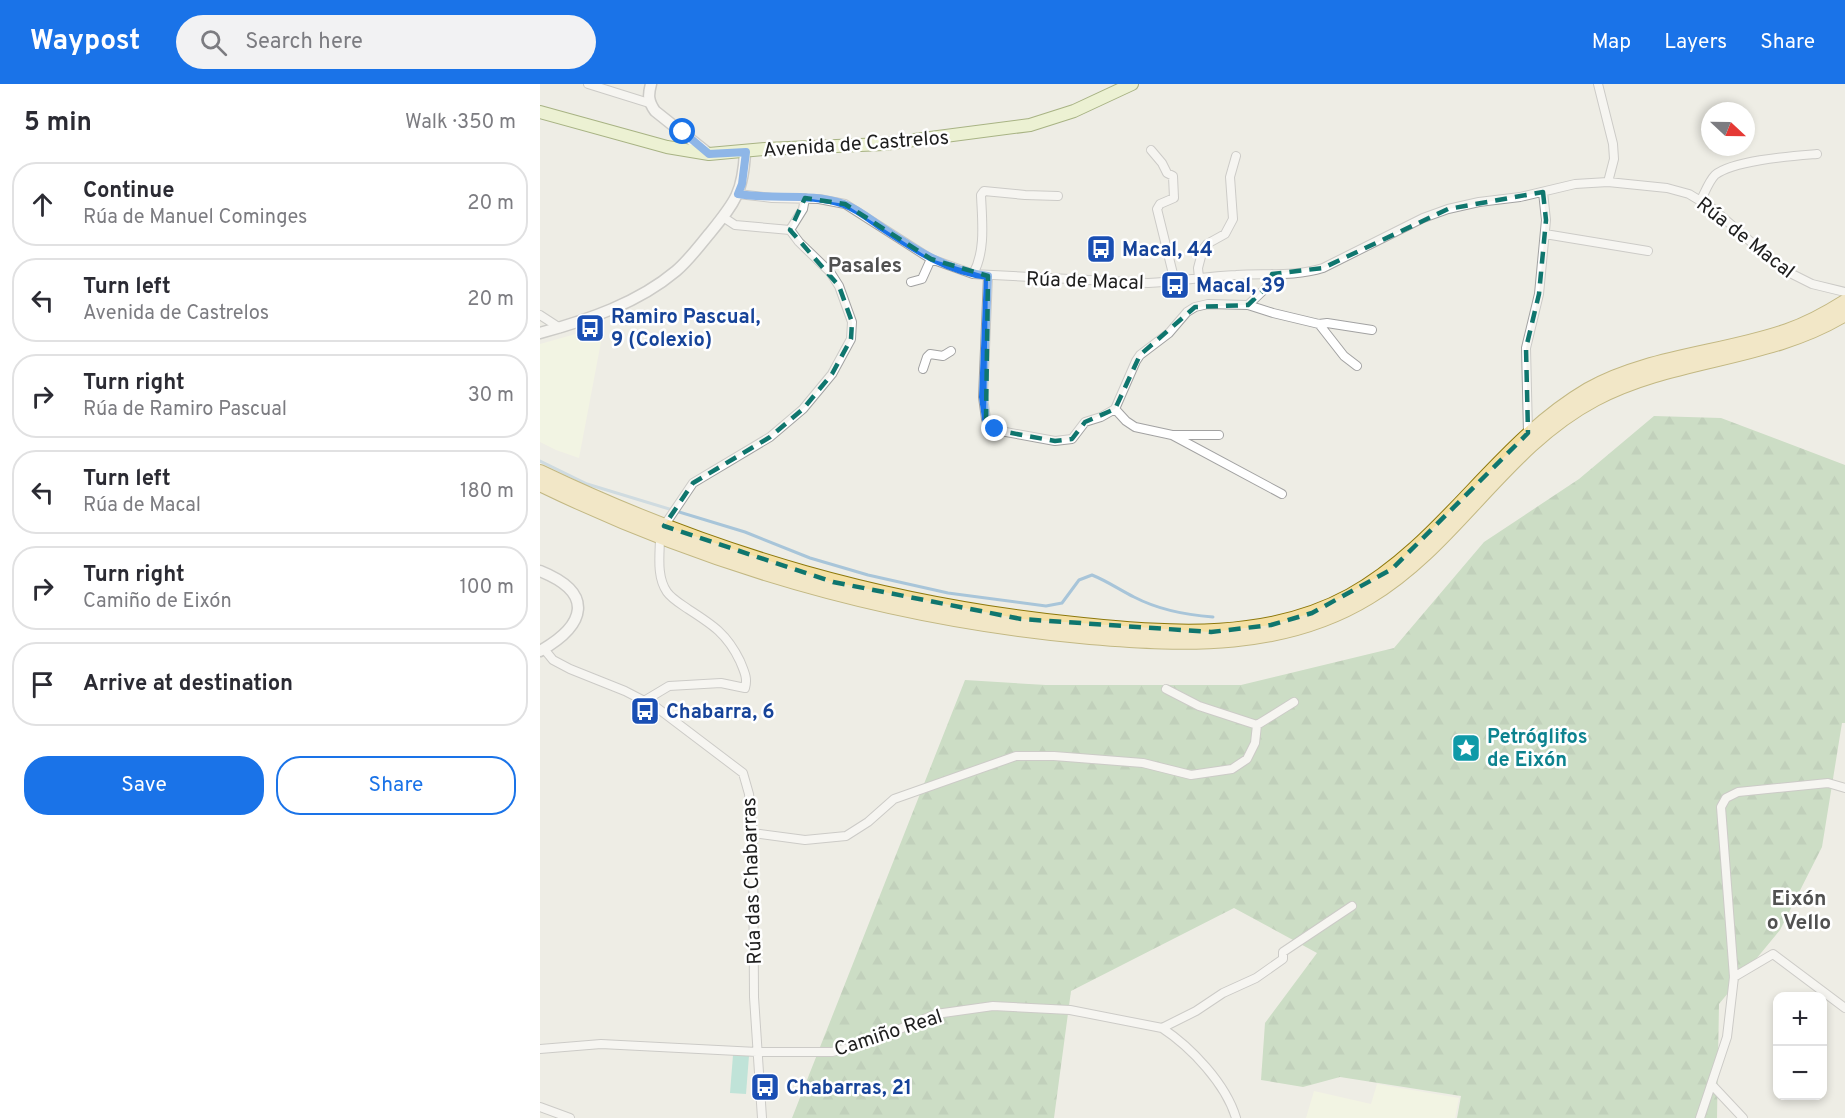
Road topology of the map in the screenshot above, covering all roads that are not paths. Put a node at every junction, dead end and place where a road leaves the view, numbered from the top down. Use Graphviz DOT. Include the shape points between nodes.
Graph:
graph roads {
  1 [pos="588,84"];
  2 [pos="651,84"];
  3 [pos="1132,84"];
  4 [pos="1598,84"];
  5 [pos="649,103"];
  6 [pos="540,112"];
  7 [pos="1150,150"];
  8 [pos="746,152"];
  9 [pos="709,154"];
  10 [pos="1817,154"];
  11 [pos="1236,156"];
  12 [pos="1608,182"];
  13 [pos="1543,192"];
  14 [pos="738,194"];
  15 [pos="1058,195"];
  16 [pos="805,198"];
  17 [pos="1701,200"];
  18 [pos="723,217"];
  19 [pos="790,230"];
  20 [pos="1545,234"];
  21 [pos="1648,251"];
  22 [pos="931,259"];
  23 [pos="973,274"];
  24 [pos="1272,274"];
  25 [pos="988,276"];
  26 [pos="1199,278"];
  27 [pos="911,282"];
  28 [pos="1174,282"];
  29 [pos="1844,295"];
  30 [pos="1248,305"];
  31 [pos="1845,314"];
  32 [pos="540,315"];
  33 [pos="1319,324"];
  34 [pos="560,327"];
  35 [pos="1372,330"];
  36 [pos="540,333"];
  37 [pos="951,351"];
  38 [pos="1357,366"];
  39 [pos="924,369"];
  40 [pos="1115,410"];
  41 [pos="1528,433"];
  42 [pos="1172,435"];
  43 [pos="1219,435"];
  44 [pos="540,471"];
  45 [pos="540,484"];
  46 [pos="1282,494"];
  47 [pos="665,526"];
  48 [pos="540,571"];
  49 [pos="542,650"];
  50 [pos="1166,689"];
  51 [pos="644,701"];
  52 [pos="1294,702"];
  53 [pos="1257,725"];
  54 [pos="1845,788"];
  55 [pos="753,833"];
  56 [pos="1352,906"];
  57 [pos="1734,976"];
  58 [pos="1845,1008"];
  59 [pos="1162,1028"];
  60 [pos="540,1049"];
  61 [pos="757,1052"];
  62 [pos="1712,1085"];
  63 [pos="540,1107"];
  64 [pos="570,1118"];
  65 [pos="762,1118"];
  66 [pos="1236,1118"];
  67 [pos="1700,1118"];
  68 [pos="1743,1118"];
  1 -- 5 [label="street"];
  2 -- 5 [label="street"];
  3 -- 8 [label="main road, Avenida de Castrelos" via="1074,111 1029,125 884,144"];
  4 -- 12 [label="street" via="1613,144"];
  5 -- 9 [label="street"];
  6 -- 9 [label="main road, Avenida de Castrelos" via="667,147"];
  7 -- 28 [label="street" via="1175,180 1174,198 1157,209"];
  8 -- 9 [label="main road, Avenida de Castrelos"];
  8 -- 14 [label="street"];
  10 -- 17 [label="street" via="1733,167 1715,175"];
  11 -- 26 [label="street" via="1230,177 1233,219 1225,234 1203,249"];
  12 -- 13 [label="street, Rúa de Macal" via="1575,184"];
  12 -- 17 [label="street, Rúa de Macal" via="1667,188"];
  13 -- 20 [label="street"];
  13 -- 24 [label="street, Rúa de Macal" via="1448,209 1323,268"];
  14 -- 16 [label="street, Rúa de Macal"];
  14 -- 18 [label="street"];
  15 -- 23 [label="street" via="984,191 978,265"];
  16 -- 19 [label="street"];
  16 -- 22 [label="street, Rúa de Macal" via="845,204"];
  17 -- 29 [label="street, Rúa de Macal" via="1782,268 1803,281"];
  18 -- 19 [label="street" via="735,225"];
  18 -- 34 [label="street" via="663,282 618,306"];
  19 -- 47 [label="street" via="839,286 852,322 850,339 832,374 803,409 770,437 693,483"];
  20 -- 21 [label="street"];
  20 -- 41 [label="street" via="1539,294 1526,348"];
  22 -- 23 [label="street, Rúa de Macal"];
  22 -- 27 [label="street" via="922,279"];
  23 -- 25 [label="street, Rúa de Macal"];
  24 -- 26 [label="street, Rúa de Macal"];
  24 -- 30 [label="street" via="1269,285"];
  25 -- 28 [label="street, Rúa de Macal"];
  25 -- 40 [label="street" via="983,397 989,426 1055,441 1072,439 1085,422"];
  26 -- 28 [label="street, Rúa de Macal"];
  29 -- 41 [label="main road" via="1818,318 1786,332 1659,363 1591,388"];
  30 -- 33 [label="street"];
  30 -- 40 [label="street" via="1208,304 1187,312 1169,333 1140,355"];
  31 -- 47 [label="main road" via="1791,340 1663,373 1594,399 1525,450 1439,541 1400,576 1338,614 1273,635 1230,641 1172,642 986,625 798,584"];
  32 -- 34 [label="street"];
  33 -- 35 [label="street"];
  33 -- 38 [label="street"];
  34 -- 36 [label="street"];
  37 -- 39 [label="street" via="943,356 930,354"];
  40 -- 42 [label="street" via="1135,427"];
  41 -- 47 [label="main road" via="1417,548 1364,588 1292,620 1231,631 1110,628 929,604 801,573"];
  42 -- 43 [label="street"];
  42 -- 46 [label="street"];
  44 -- 47 [label="main road"];
  45 -- 47 [label="main road"];
  47 -- 51 [label="street" via="662,584 668,594 726,636 747,682 745,688 721,683 669,686"];
  48 -- 49 [label="street" via="568,586 579,605 571,626"];
  49 -- 51 [label="street, Rúa das Chabarras" via="570,669"];
  50 -- 53 [label="street" via="1199,706"];
  51 -- 55 [label="street, Rúa das Chabarras" via="744,773"];
  52 -- 53 [label="street"];
  53 -- 55 [label="street" via="1255,743 1247,759 1232,769 1191,774 1143,763 1016,756 894,799 846,836 805,840"];
  54 -- 57 [label="street" via="1828,783 1738,792 1726,798 1722,807"];
  55 -- 61 [label="street, Rúa das Chabarras"];
  56 -- 59 [label="street" via="1283,952 1283,959 1256,978"];
  57 -- 58 [label="street" via="1773,954"];
  57 -- 62 [label="street" via="1727,1037"];
  59 -- 61 [label="street, Camiño Real" via="1070,1010 993,1006 936,1014 861,1045 832,1052"];
  59 -- 66 [label="street, Camiño Real" via="1181,1040 1209,1071"];
  60 -- 61 [label="street, Camiño Real" via="601,1044"];
  61 -- 65 [label="street, Rúa das Chabarras"];
  62 -- 67 [label="street"];
  62 -- 68 [label="street"];
  63 -- 64 [label="street"];
}
